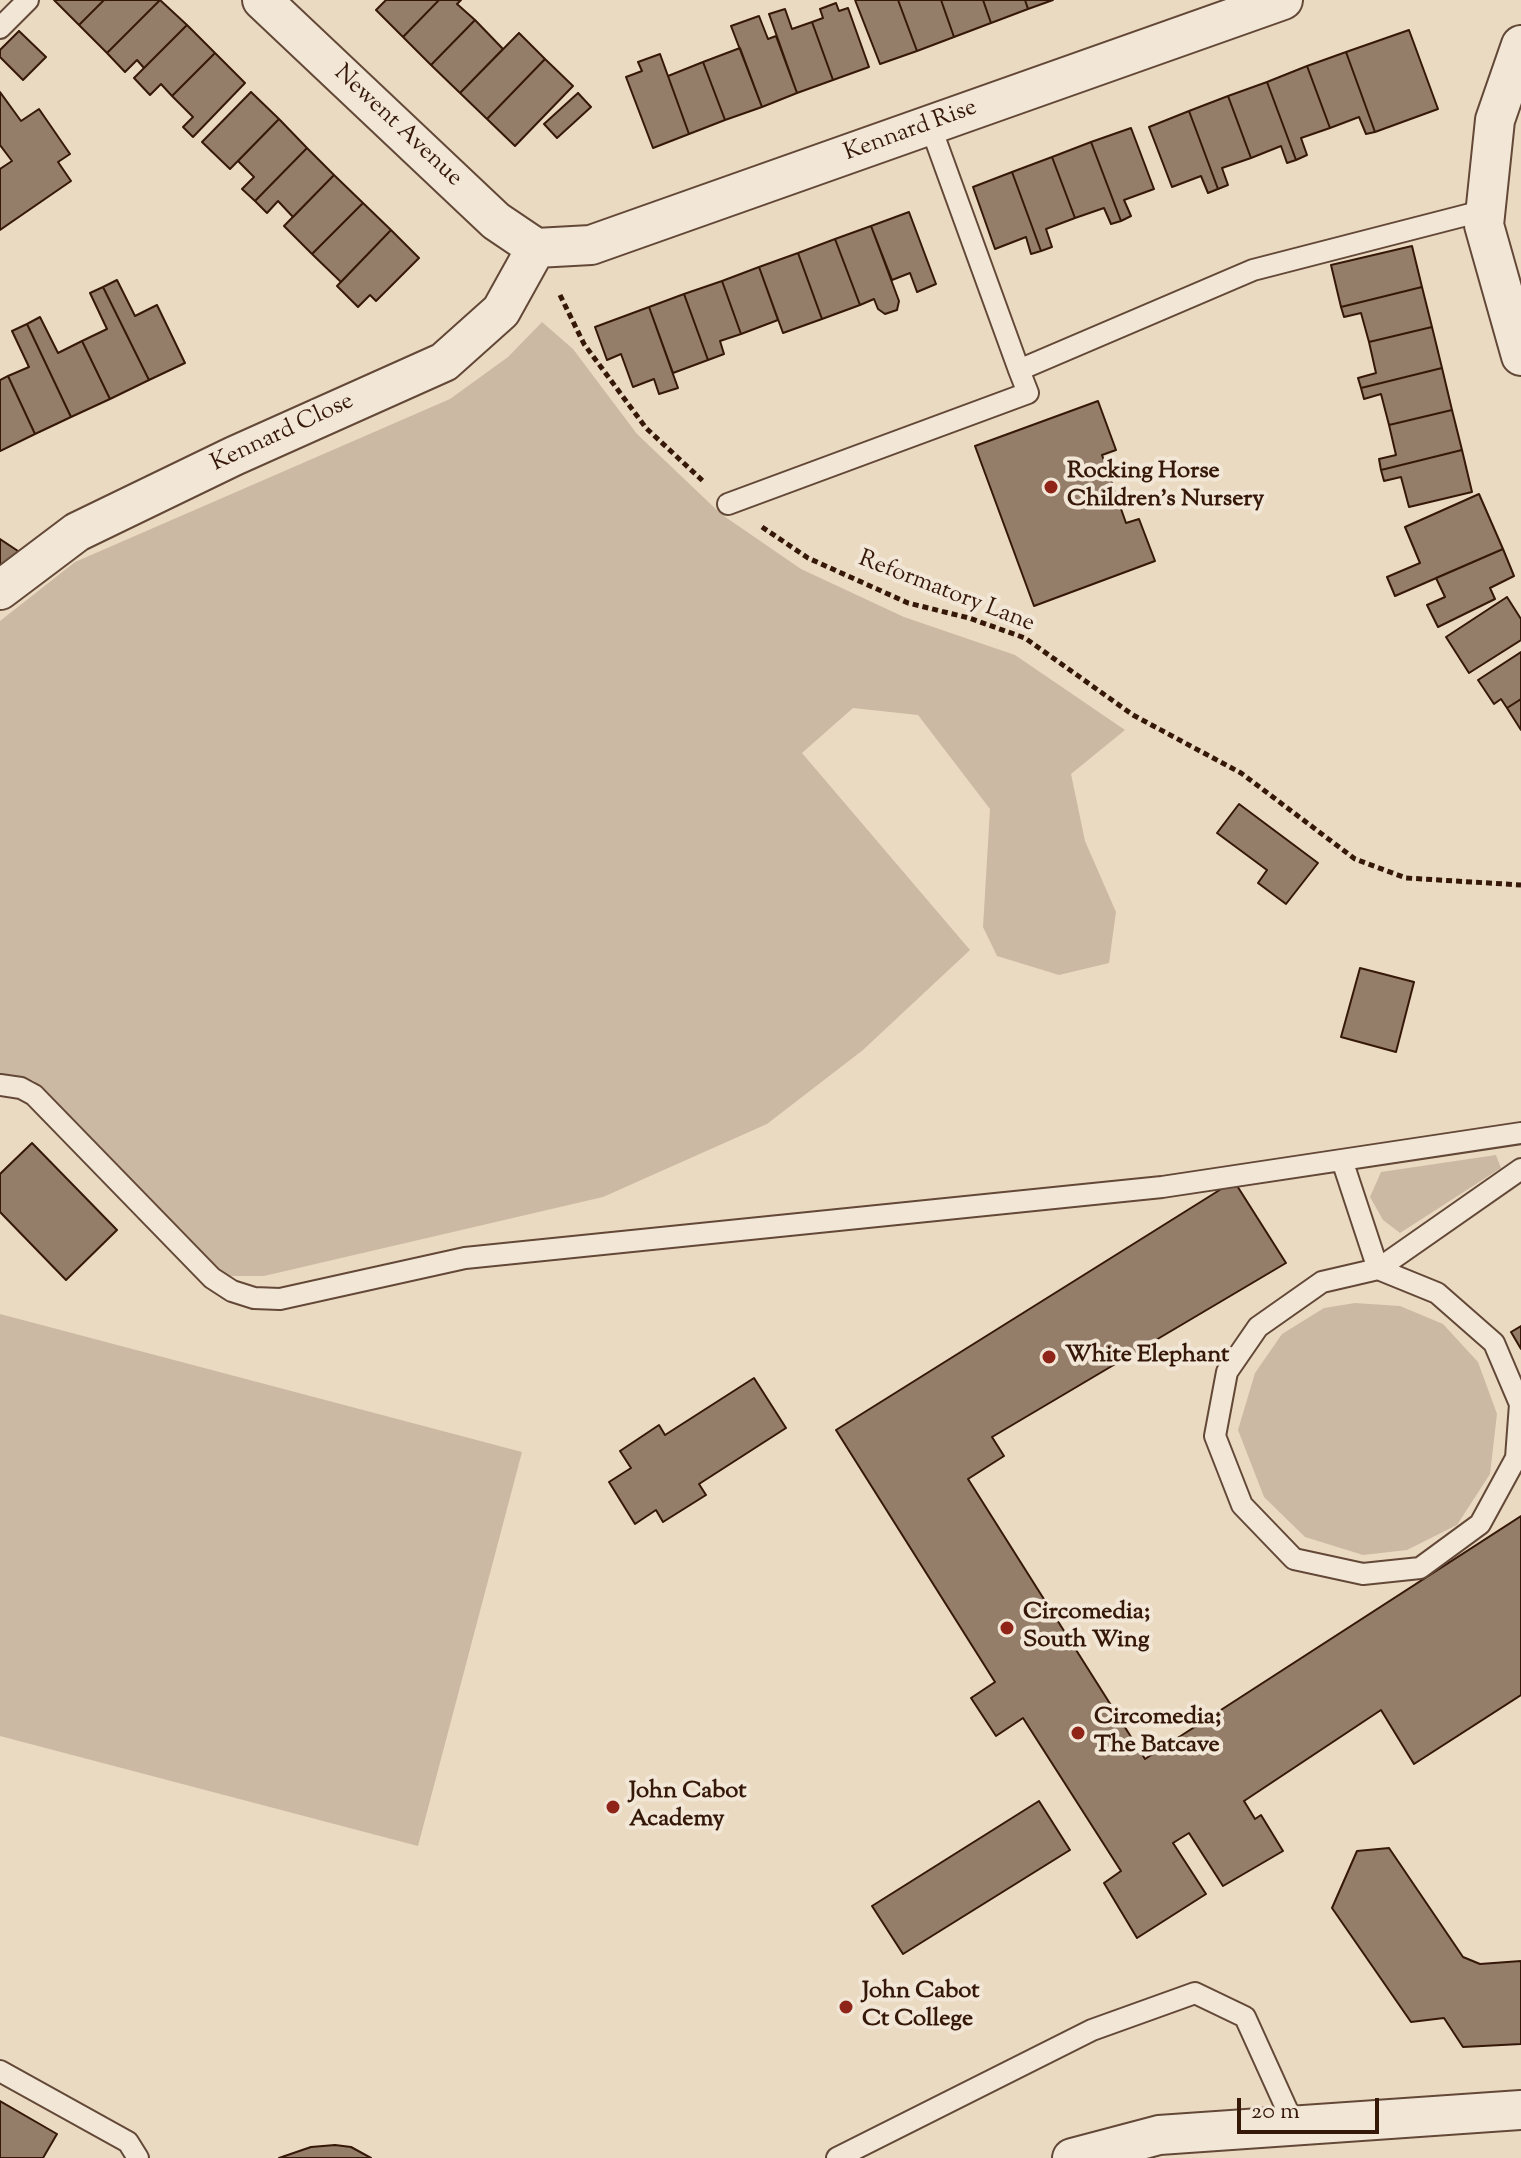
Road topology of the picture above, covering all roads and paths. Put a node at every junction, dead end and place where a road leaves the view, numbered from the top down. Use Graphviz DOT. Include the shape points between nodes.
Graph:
graph roads {
  1 [pos="28,0"];
  2 [pos="262,0"];
  3 [pos="1283,0"];
  4 [pos="0,28"];
  5 [pos="1521,45"];
  6 [pos="930,125"];
  7 [pos="1486,210"];
  8 [pos="536,248"];
  9 [pos="1521,356"];
  10 [pos="1019,370"];
  11 [pos="728,504"];
  12 [pos="0,590"];
  13 [pos="1521,885"];
  14 [pos="0,1085"];
  15 [pos="1521,1133"];
  16 [pos="1342,1160"];
  17 [pos="1521,1169"];
  18 [pos="1378,1269"];
  19 [pos="1521,1405"];
  20 [pos="0,2071"];
  21 [pos="1521,2110"];
  22 [pos="1294,2125"];
  23 [pos="1133,2150"];
  24 [pos="138,2158"];
  25 [pos="837,2158"];
  26 [pos="1072,2158"];
  1 -- 4 [label="lane"];
  2 -- 8 [label="street, Newent Avenue" via="496,221"];
  3 -- 6 [label="street, Kennard Rise"];
  5 -- 7 [label="street" via="1495,120"];
  6 -- 8 [label="street, Kennard Rise" via="591,245"];
  6 -- 10 [label="lane"];
  7 -- 9 [label="street" via="1484,225"];
  7 -- 10 [label="lane" via="1253,270"];
  8 -- 11 [label="path, Reformatory Lane" via="584,344 646,428"];
  8 -- 12 [label="street, Kennard Close" via="501,311 444,362 77,532"];
  10 -- 11 [label="lane" via="1028,393"];
  11 -- 13 [label="path, Reformatory Lane" via="808,558 908,603 1025,638 1133,715 1241,773 1355,859 1406,878"];
  14 -- 16 [label="lane" via="34,1095 212,1278 254,1298 280,1299 465,1258 1162,1187"];
  15 -- 16 [label="lane"];
  16 -- 18 [label="lane"];
  17 -- 18 [label="lane"];
  18 -- 19 [label="lane" via="1437,1293 1494,1343"];
  18 -- 19 [label="lane" via="1322,1282 1258,1327 1227,1372 1215,1436 1242,1505 1294,1559 1363,1574 1420,1568 1480,1524 1516,1458"];
  20 -- 24 [label="lane" via="128,2142"];
  21 -- 22 [label="street"];
  22 -- 23 [label="street" via="1159,2135"];
  22 -- 25 [label="lane" via="1245,2017 1195,1993 1092,2030"];
  23 -- 26 [label="street"];
}
